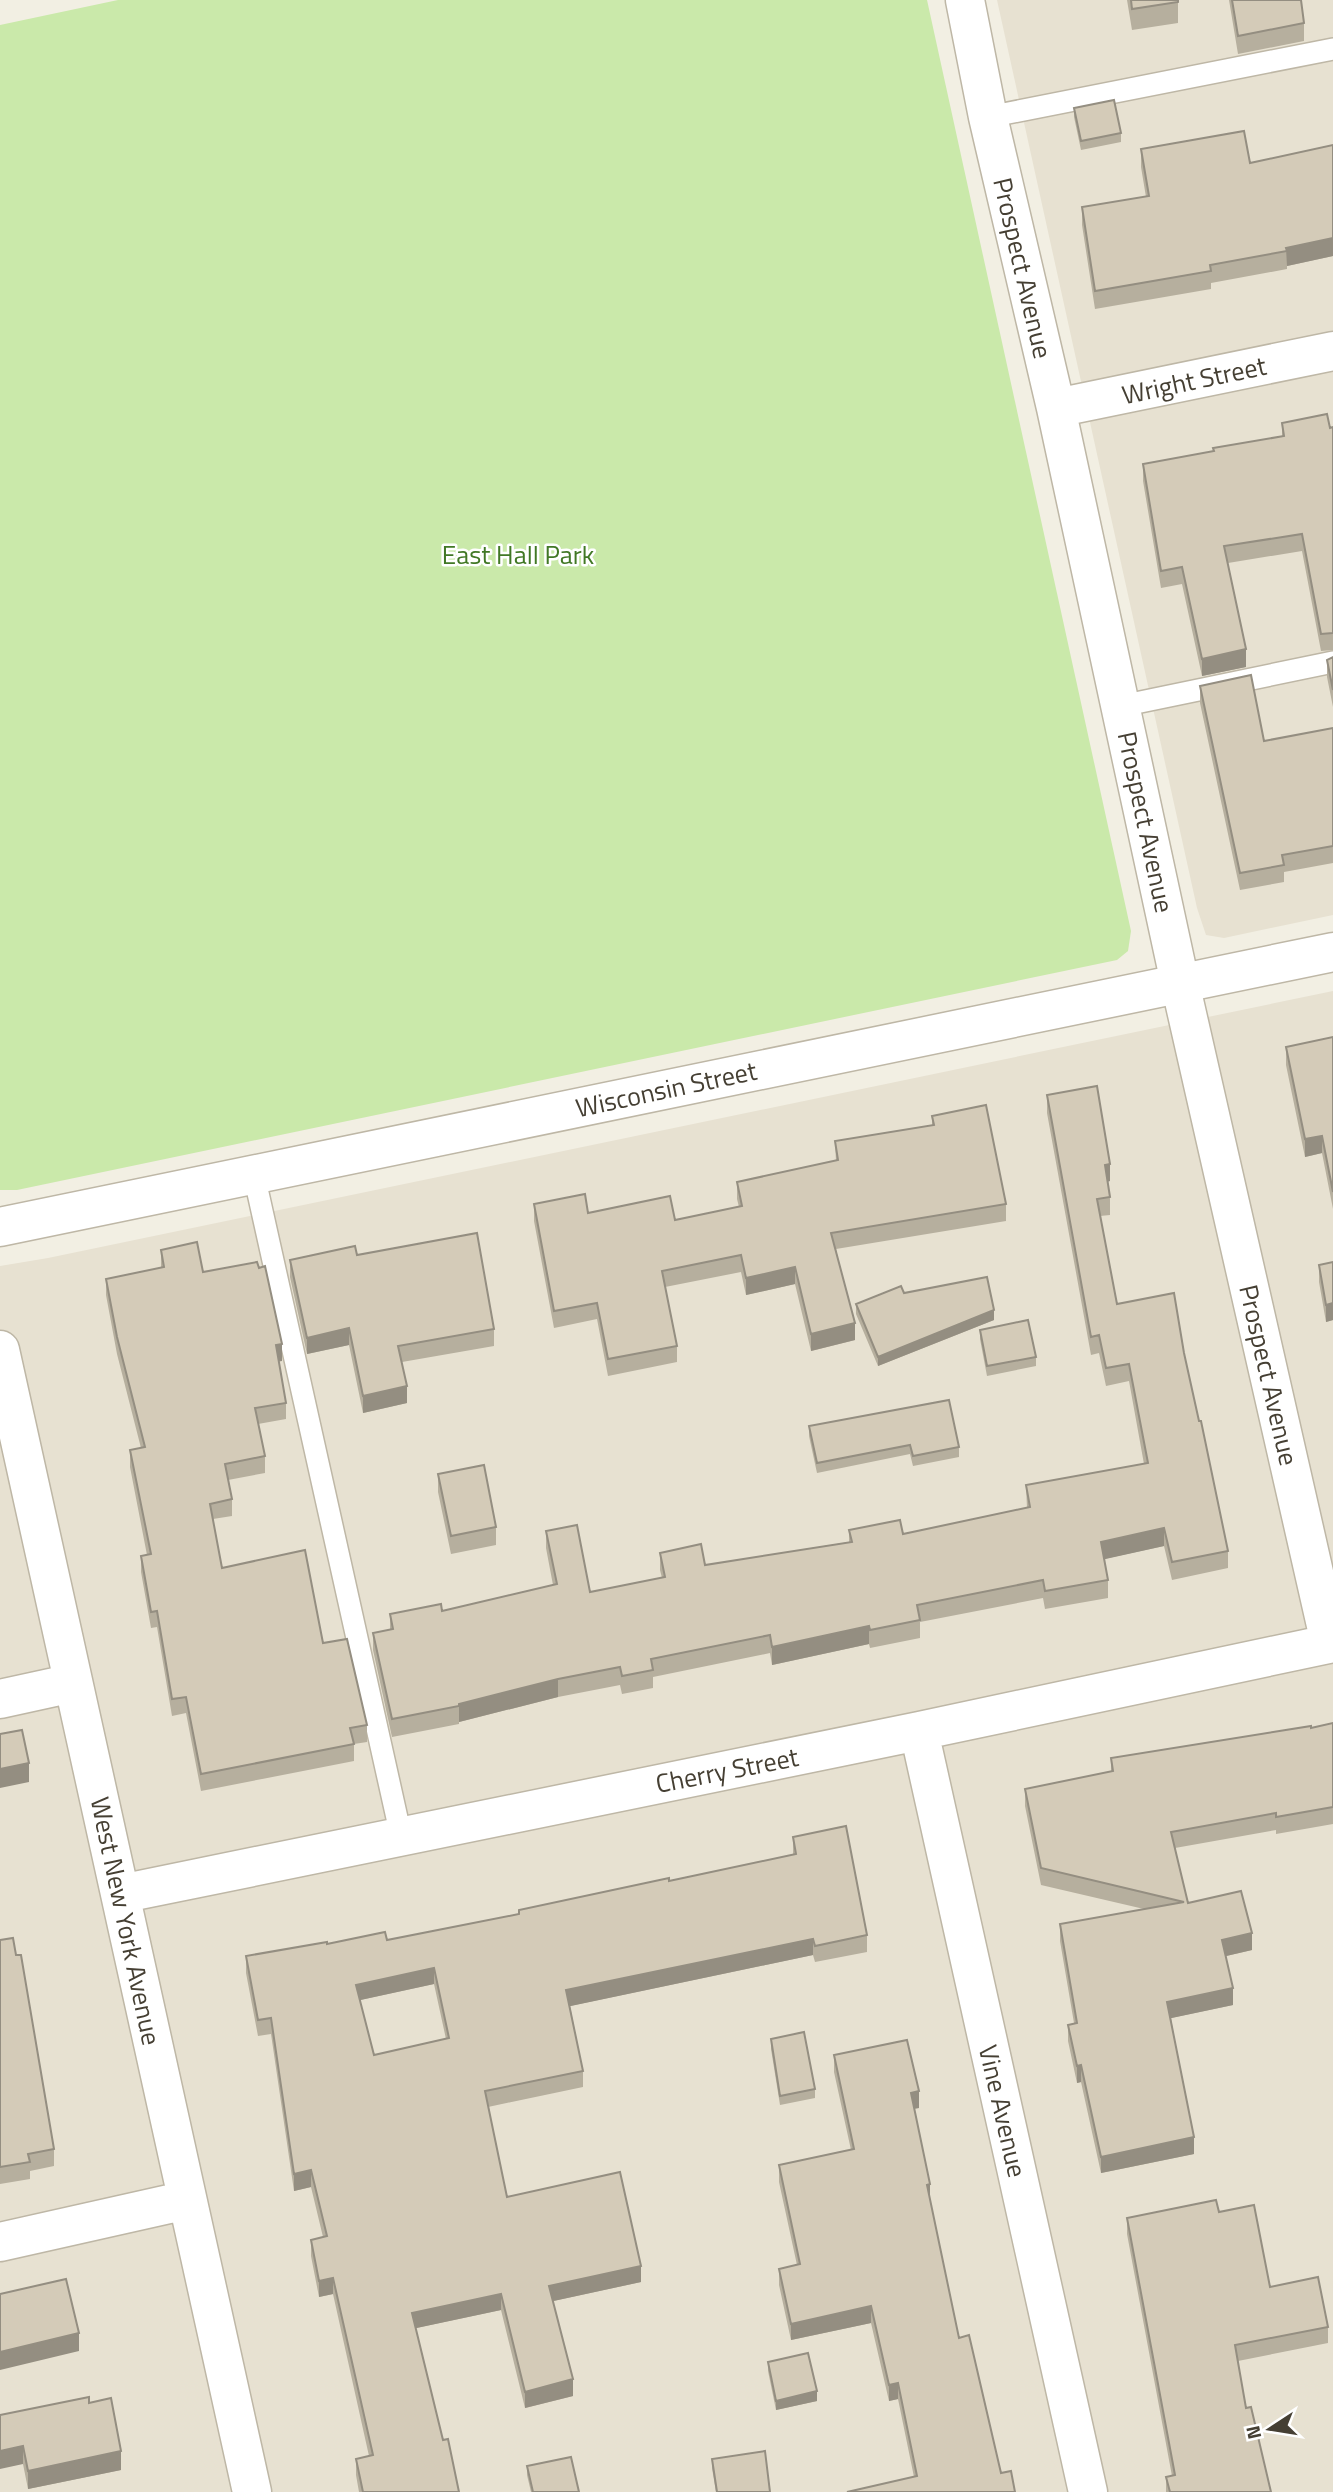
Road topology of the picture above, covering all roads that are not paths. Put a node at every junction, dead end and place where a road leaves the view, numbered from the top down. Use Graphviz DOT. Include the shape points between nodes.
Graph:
graph roads {
  1 [pos="965,0"];
  2 [pos="1333,49"];
  3 [pos="988,117"];
  4 [pos="1333,351"];
  5 [pos="1056,408"];
  6 [pos="1333,662"];
  7 [pos="1121,706"];
  8 [pos="1333,952"];
  9 [pos="1180,983"];
  10 [pos="254,1175"];
  11 [pos="0,1227"];
  12 [pos="0,1350"];
  13 [pos="1331,1643"];
  14 [pos="73,1683"];
  15 [pos="0,1699"];
  16 [pos="919,1731"];
  17 [pos="401,1836"];
  18 [pos="120,1894"];
  19 [pos="187,2200"];
  20 [pos="0,2242"];
  21 [pos="252,2492"];
  22 [pos="1088,2492"];
  1 -- 3 [label="street, Prospect Avenue"];
  2 -- 3 [label="lane"];
  3 -- 5 [label="street, Prospect Avenue"];
  4 -- 5 [label="street, Wright Street"];
  5 -- 7 [label="street, Prospect Avenue"];
  6 -- 7 [label="lane"];
  7 -- 9 [label="street, Prospect Avenue"];
  8 -- 9 [label="street, Wisconsin Street"];
  9 -- 10 [label="street, Wisconsin Street"];
  9 -- 13 [label="street, Prospect Avenue"];
  10 -- 11 [label="street, Wisconsin Street"];
  10 -- 17 [label="lane"];
  12 -- 14 [label="street, West New York Avenue"];
  13 -- 16 [label="street, Cherry Street"];
  14 -- 15 [label="street"];
  14 -- 18 [label="street, West New York Avenue"];
  16 -- 17 [label="street, Cherry Street"];
  16 -- 22 [label="street, Vine Avenue"];
  17 -- 18 [label="street, Cherry Street"];
  18 -- 19 [label="street, West New York Avenue"];
  19 -- 20 [label="street"];
  19 -- 21 [label="street, West New York Avenue"];
}
